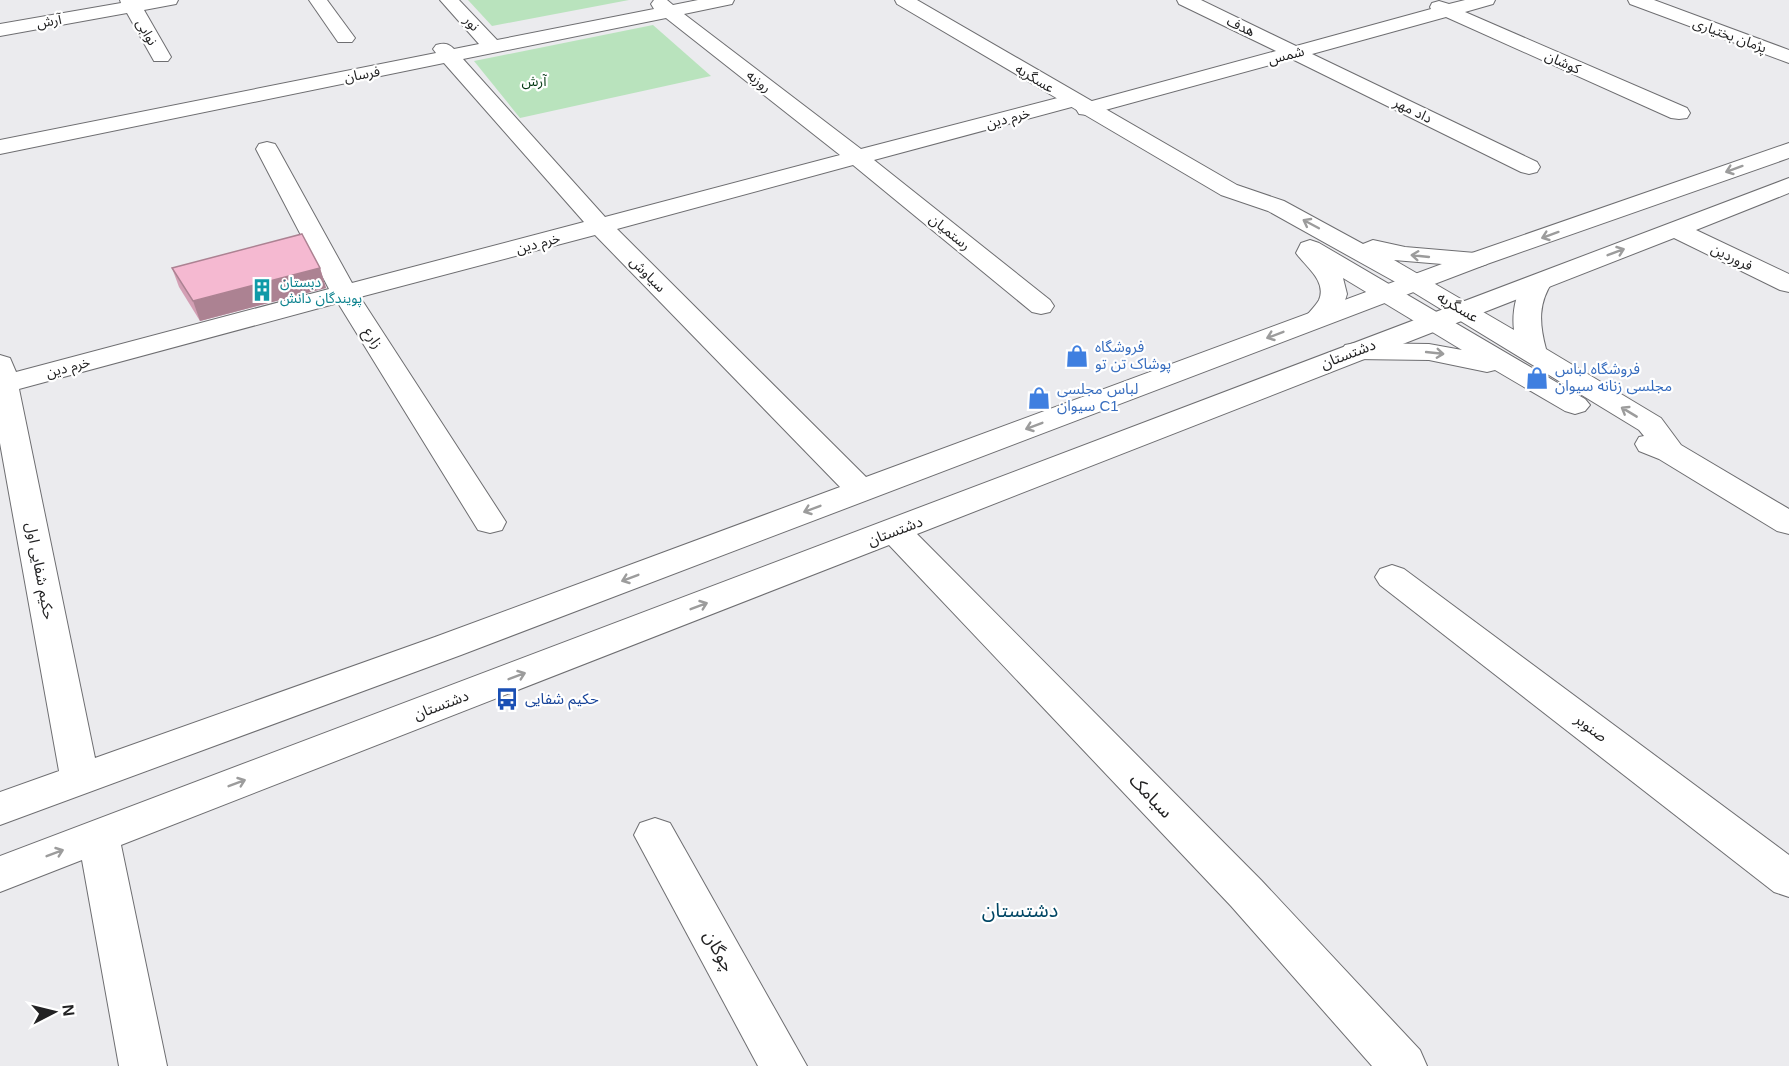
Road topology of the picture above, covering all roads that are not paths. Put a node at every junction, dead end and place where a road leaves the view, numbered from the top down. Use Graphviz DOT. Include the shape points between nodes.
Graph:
graph roads {
  1 [pos="169,0"];
  2 [pos="318,0"];
  3 [pos="450,0"];
  4 [pos="725,0"];
  5 [pos="1186,0"];
  6 [pos="1420,0"];
  7 [pos="1486,0"];
  8 [pos="1637,0"];
  9 [pos="907,1"];
  10 [pos="131,3"];
  11 [pos="679,4"];
  12 [pos="1447,11"];
  13 [pos="0,30"];
  14 [pos="345,38"];
  15 [pos="490,43"];
  16 [pos="446,52"];
  17 [pos="1297,52"];
  18 [pos="161,57"];
  19 [pos="1789,57"];
  20 [pos="1080,104"];
  21 [pos="1679,113"];
  22 [pos="0,135"];
  23 [pos="0,147"];
  24 [pos="267,149"];
  25 [pos="1789,150"];
  26 [pos="858,158"];
  27 [pos="1529,167"];
  28 [pos="1789,184"];
  29 [pos="1229,190"];
  30 [pos="601,227"];
  31 [pos="1675,229"];
  32 [pos="1340,240"];
  33 [pos="1300,243"];
  34 [pos="1478,259"];
  35 [pos="1540,281"];
  36 [pos="1417,283"];
  37 [pos="1789,284"];
  38 [pos="345,294"];
  39 [pos="1387,294"];
  40 [pos="1041,306"];
  41 [pos="1463,310"];
  42 [pos="1317,320"];
  43 [pos="1433,321"];
  44 [pos="1355,351"];
  45 [pos="1528,364"];
  46 [pos="2,373"];
  47 [pos="862,491"];
  48 [pos="490,522"];
  49 [pos="1789,523"];
  50 [pos="895,531"];
  51 [pos="1392,577"];
  52 [pos="80,780"];
  53 [pos="0,810"];
  54 [pos="98,836"];
  55 [pos="655,836"];
  56 [pos="0,874"];
  57 [pos="1789,879"];
  58 [pos="143,1066"];
  59 [pos="783,1066"];
  60 [pos="1403,1066"];
  1 -- 10 [label="street, آرش"];
  2 -- 14 [label="street"];
  3 -- 15 [label="street, نور"];
  4 -- 11 [label="street, فرسان"];
  5 -- 17 [label="street, هدف"];
  6 -- 12 [label="street, کوشان"];
  7 -- 12 [label="street, شمس"];
  8 -- 19 [label="street, پژمان بختیاری"];
  9 -- 20 [label="street, عسگریه"];
  10 -- 13 [label="street, آرش"];
  10 -- 18 [label="street, نوابی"];
  11 -- 15 [label="street, فرسان"];
  11 -- 26 [label="street, روزبه"];
  12 -- 17 [label="street, شمس"];
  12 -- 21 [label="street, کوشان"];
  15 -- 16 [label="street, فرسان"];
  16 -- 22 [label="street, فرسان"];
  16 -- 23 [label="street, فرسان"];
  16 -- 30 [label="street, سیاوش"];
  17 -- 20 [label="street, شمس"];
  17 -- 27 [label="street, داد مهر"];
  20 -- 26 [label="street, خرم دین"];
  20 -- 29 [label="street, عسگریه"];
  24 -- 38 [label="street, زارع"];
  25 -- 34 [label="street, one-way"];
  26 -- 30 [label="street, خرم دین"];
  26 -- 40 [label="street, رستمیان"];
  28 -- 31 [label="street, دشتستان"];
  32 -- 29 [label="street, عسگریه, one-way" via="1276,206"];
  29 -- 33 [label="street, عسگریه" via="1251,214"];
  30 -- 38 [label="street, خرم دین"];
  30 -- 47 [label="street, سیاوش"];
  35 -- 31 [label="street, دشتستان, one-way"];
  31 -- 37 [label="street, فروردین"];
  34 -- 32 [label="street, one-way" via="1405,255"];
  32 -- 36 [label="street, عسگریه"];
  33 -- 39 [label="street, عسگریه"];
  33 -- 42 [label="street" via="1324,270 1334,289 1332,300"];
  34 -- 36 [label="street"];
  35 -- 41 [label="street, دشتستان"];
  35 -- 45 [label="street" via="1532,290 1526,314"];
  36 -- 39 [label="street"];
  36 -- 41 [label="street, عسگریه"];
  38 -- 46 [label="street, خرم دین"];
  38 -- 48 [label="street, زارع"];
  39 -- 42 [label="street"];
  39 -- 43 [label="street, عسگریه"];
  41 -- 43 [label="street, دشتستان"];
  41 -- 45 [label="street, عسگریه"];
  42 -- 47 [label="street, one-way"];
  43 -- 44 [label="street, دشتستان"];
  43 -- 45 [label="street, عسگریه"];
  44 -- 45 [label="street, one-way" via="1429,352"];
  44 -- 50 [label="street, دشتستان"];
  45 -- 49 [label="street, عسگریه" via="1628,436 1670,452"];
  46 -- 52 [label="street, حکیم شفایی اول"];
  47 -- 52 [label="street, one-way"];
  54 -- 50 [label="street, دشتستان, one-way"];
  50 -- 60 [label="street, سیامک" via="1246,893"];
  51 -- 57 [label="street, صنوبر"];
  52 -- 53 [label="street"];
  56 -- 54 [label="street, دشتستان, one-way"];
  54 -- 58 [label="street"];
  55 -- 59 [label="street, چوگان"];
}
